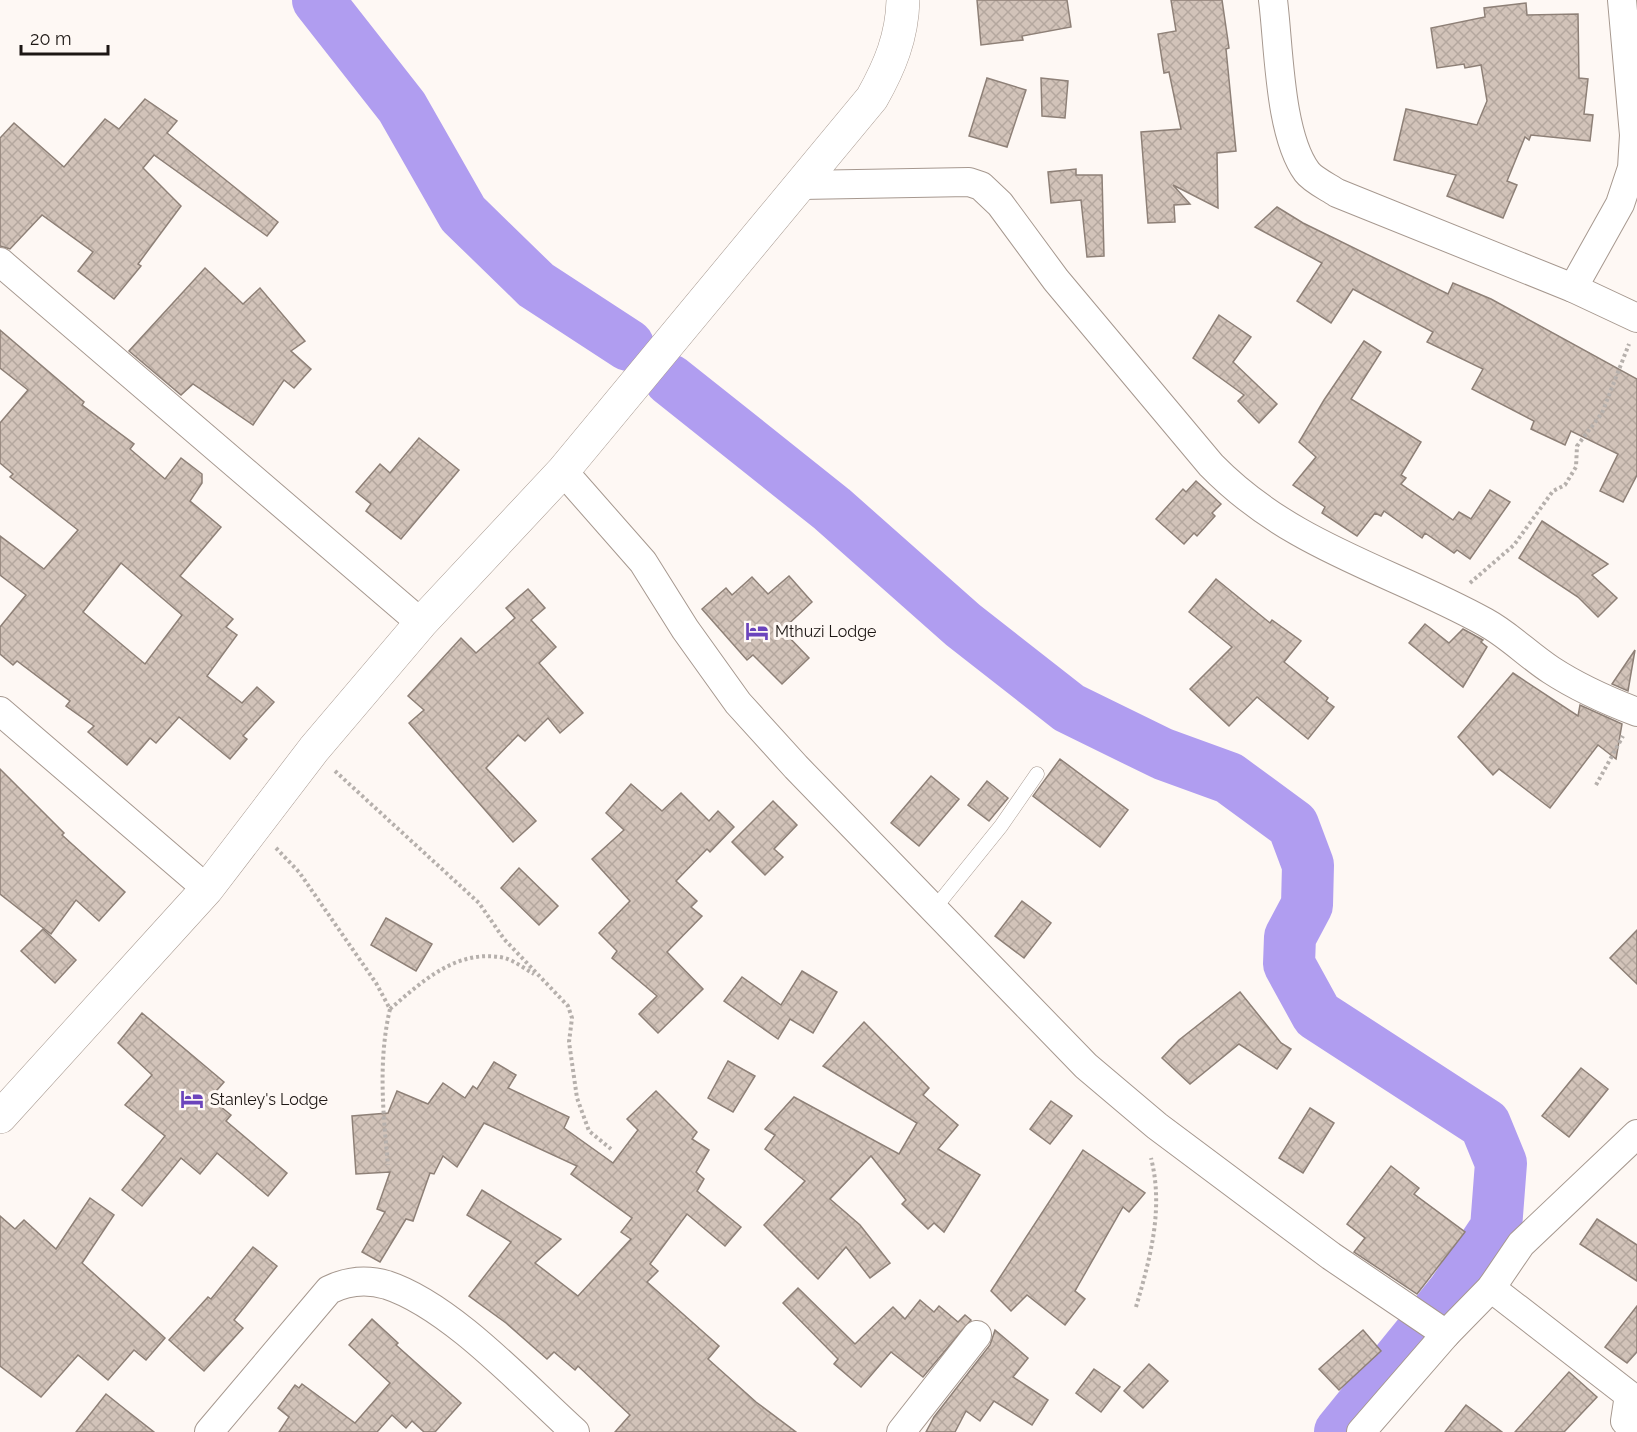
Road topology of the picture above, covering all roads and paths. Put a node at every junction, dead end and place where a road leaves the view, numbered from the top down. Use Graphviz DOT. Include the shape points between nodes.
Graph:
graph roads {
  1 [pos="903,0"];
  2 [pos="1274,0"];
  3 [pos="1622,0"];
  4 [pos="801,184"];
  5 [pos="0,262"];
  6 [pos="1573,288"];
  7 [pos="1633,330"];
  8 [pos="563,471"];
  9 [pos="1457,607"];
  10 [pos="421,623"];
  11 [pos="0,711"];
  12 [pos="1631,722"];
  13 [pos="315,749"];
  14 [pos="1037,774"];
  15 [pos="1596,785"];
  16 [pos="255,826"];
  17 [pos="207,889"];
  18 [pos="933,909"];
  19 [pos="537,976"];
  20 [pos="390,1009"];
  21 [pos="0,1117"];
  22 [pos="1157,1126"];
  23 [pos="1637,1134"];
  24 [pos="611,1149"];
  25 [pos="388,1166"];
  26 [pos="1491,1288"];
  27 [pos="1136,1308"];
  28 [pos="1446,1334"];
  29 [pos="977,1335"];
  30 [pos="209,1432"];
  31 [pos="575,1432"];
  32 [pos="902,1432"];
  33 [pos="1360,1432"];
  34 [pos="1635,1432"];
  1 -- 4 [label="street" via="898,43 887,72 872,98"];
  2 -- 6 [label="street" via="1287,122 1294,149 1308,173 1337,193"];
  3 -- 6 [label="street" via="1634,135 1632,168 1620,204"];
  4 -- 8 [label="street"];
  4 -- 9 [label="street" via="969,182 981,186 1000,204 1056,280 1237,492 1301,535"];
  5 -- 10 [label="street"];
  6 -- 7 [label="street"];
  7 -- 9 [label="path" via="1602,413 1577,446 1576,467 1565,485 1553,491 1514,545 1463,590"];
  8 -- 10 [label="street"];
  8 -- 18 [label="street" via="643,562 738,703"];
  9 -- 12 [label="street" via="1499,630 1552,671"];
  10 -- 13 [label="street"];
  11 -- 17 [label="street"];
  12 -- 15 [label="path"];
  13 -- 16 [label="street"];
  13 -- 19 [label="path" via="401,834 479,903"];
  14 -- 18 [label="lane" via="1001,826"];
  16 -- 17 [label="street"];
  16 -- 20 [label="path" via="299,872"];
  17 -- 21 [label="street"];
  18 -- 22 [label="street" via="1086,1066"];
  19 -- 20 [label="path" via="507,959 482,956 459,961 434,972"];
  19 -- 24 [label="path" via="568,1006 577,1098 589,1131"];
  20 -- 25 [label="path" via="382,1042"];
  22 -- 27 [label="path" via="1149,1151 1156,1177 1154,1245"];
  22 -- 28 [label="street" via="1331,1256"];
  23 -- 26 [label="street" via="1521,1244"];
  26 -- 28 [label="street"];
  26 -- 34 [label="street" via="1629,1395 1625,1421"];
  28 -- 33 [label="street"];
  29 -- 32 [label="street"];
  30 -- 31 [label="street" via="329,1290 348,1281 387,1285 446,1316"];
}
